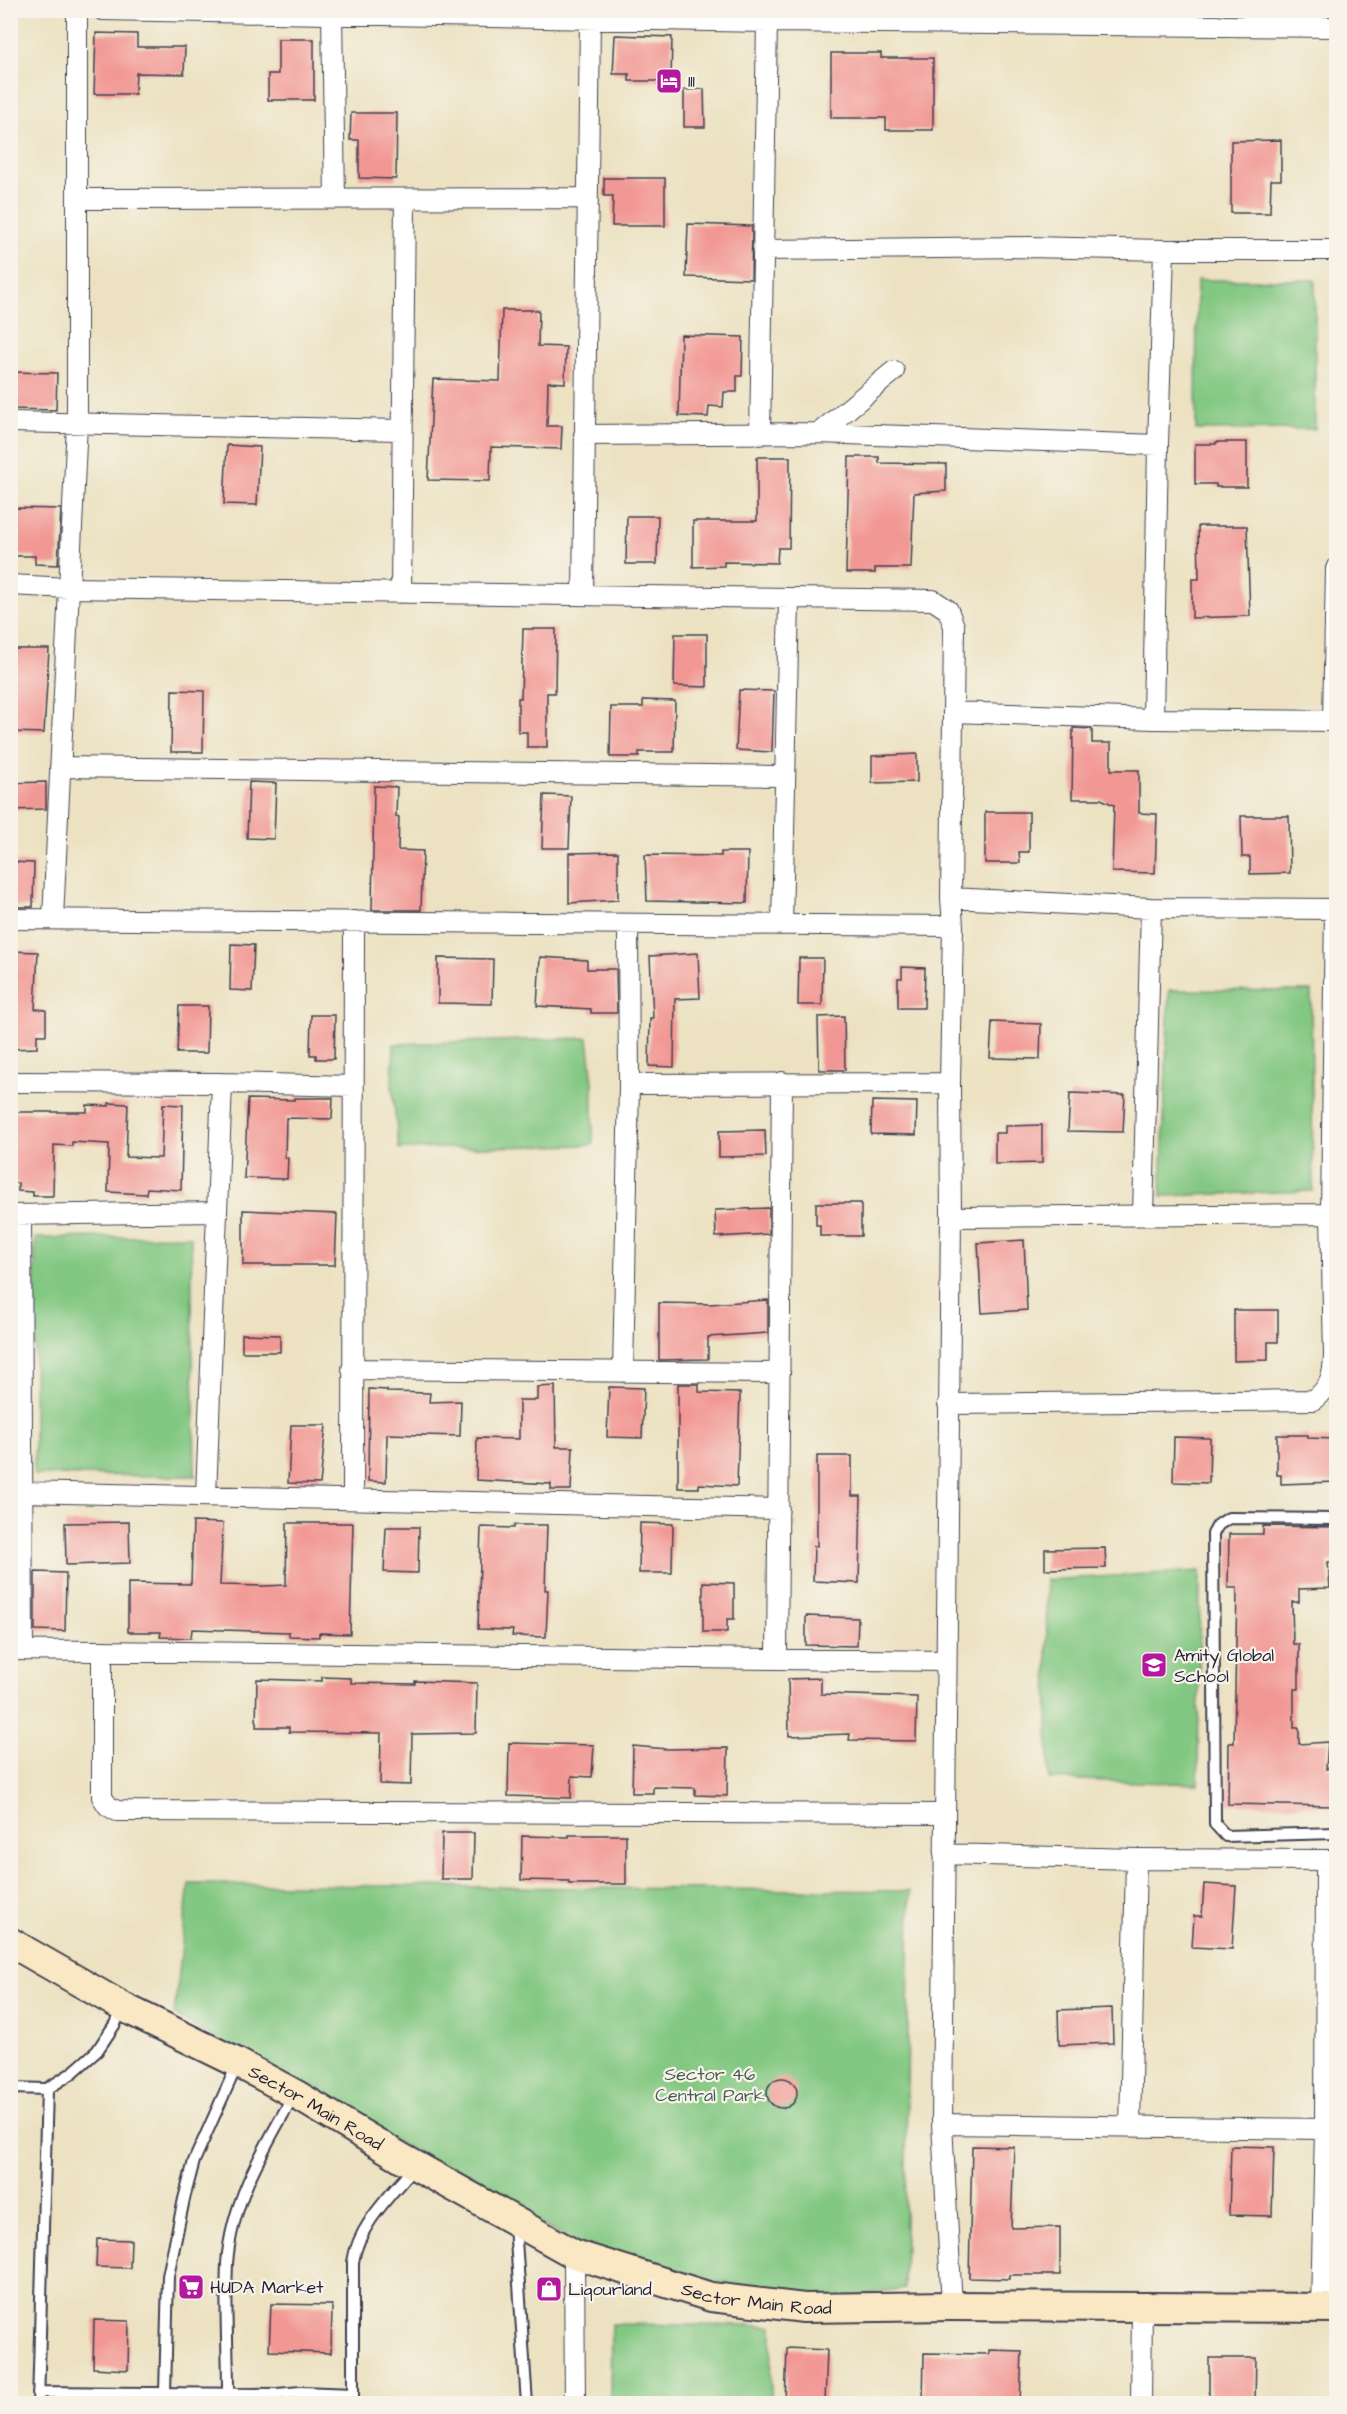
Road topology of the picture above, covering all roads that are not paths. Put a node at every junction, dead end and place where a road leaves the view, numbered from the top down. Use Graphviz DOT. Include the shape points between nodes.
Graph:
graph roads {
  1 [pos="77,10"];
  2 [pos="103,10"];
  3 [pos="332,15"];
  4 [pos="590,20"];
  5 [pos="767,22"];
  6 [pos="1336,27"];
  7 [pos="588,198"];
  8 [pos="77,199"];
  9 [pos="335,199"];
  10 [pos="405,200"];
  11 [pos="764,250"];
  12 [pos="1164,250"];
  13 [pos="1336,250"];
  14 [pos="894,371"];
  15 [pos="10,422"];
  16 [pos="76,423"];
  17 [pos="401,430"];
  18 [pos="819,432"];
  19 [pos="584,435"];
  20 [pos="760,435"];
  21 [pos="1158,444"];
  22 [pos="1336,569"];
  23 [pos="10,585"];
  24 [pos="69,588"];
  25 [pos="401,593"];
  26 [pos="583,595"];
  27 [pos="789,599"];
  28 [pos="953,712"];
  29 [pos="1153,719"];
  30 [pos="1335,721"];
  31 [pos="60,767"];
  32 [pos="784,776"];
  33 [pos="951,898"];
  34 [pos="1151,908"];
  35 [pos="1336,909"];
  36 [pos="10,919"];
  37 [pos="53,919"];
  38 [pos="354,921"];
  39 [pos="628,924"];
  40 [pos="782,925"];
  41 [pos="953,926"];
  42 [pos="10,1082"];
  43 [pos="222,1083"];
  44 [pos="782,1083"];
  45 [pos="950,1083"];
  46 [pos="628,1084"];
  47 [pos="353,1086"];
  48 [pos="217,1212"];
  49 [pos="1331,1214"];
  50 [pos="16,1215"];
  51 [pos="1143,1215"];
  52 [pos="951,1217"];
  53 [pos="352,1369"];
  54 [pos="623,1372"];
  55 [pos="780,1374"];
  56 [pos="948,1404"];
  57 [pos="22,1492"];
  58 [pos="206,1496"];
  59 [pos="353,1499"];
  60 [pos="779,1509"];
  61 [pos="1336,1520"];
  62 [pos="17,1650"];
  63 [pos="102,1651"];
  64 [pos="777,1659"];
  65 [pos="945,1661"];
  66 [pos="944,1814"];
  67 [pos="1336,1833"];
  68 [pos="944,1854"];
  69 [pos="1136,1859"];
  70 [pos="1331,1861"];
  71 [pos="10,1942"];
  72 [pos="123,2007"];
  73 [pos="238,2063"];
  74 [pos="10,2088"];
  75 [pos="47,2089"];
  76 [pos="295,2094"];
  77 [pos="942,2124"];
  78 [pos="1130,2127"];
  79 [pos="1325,2129"];
  80 [pos="416,2166"];
  81 [pos="515,2222"];
  82 [pos="574,2254"];
  83 [pos="952,2306"];
  84 [pos="1142,2308"];
  85 [pos="1329,2308"];
  86 [pos="228,2392"];
  87 [pos="165,2393"];
  88 [pos="38,2398"];
  89 [pos="353,2399"];
  90 [pos="527,2403"];
  91 [pos="575,2403"];
  92 [pos="1141,2403"];
  1 -- 8 [label="street"];
  2 -- 3 [label="street"];
  3 -- 4 [label="street"];
  3 -- 9 [label="street"];
  4 -- 5 [label="street"];
  4 -- 7 [label="street"];
  5 -- 6 [label="street"];
  5 -- 11 [label="street"];
  7 -- 10 [label="street"];
  7 -- 19 [label="street"];
  8 -- 9 [label="street"];
  8 -- 16 [label="street"];
  9 -- 10 [label="street"];
  10 -- 17 [label="street"];
  11 -- 12 [label="street"];
  11 -- 20 [label="street"];
  12 -- 13 [label="street"];
  12 -- 21 [label="street"];
  14 -- 18 [label="street"];
  15 -- 16 [label="street"];
  16 -- 17 [label="street"];
  16 -- 24 [label="street"];
  17 -- 25 [label="street"];
  18 -- 20 [label="street"];
  18 -- 21 [label="street"];
  19 -- 20 [label="street"];
  19 -- 26 [label="street"];
  21 -- 29 [label="street"];
  22 -- 30 [label="street"];
  23 -- 24 [label="street"];
  24 -- 25 [label="street"];
  24 -- 31 [label="street"];
  25 -- 26 [label="street"];
  26 -- 27 [label="street"];
  27 -- 28 [label="street" via="933,600 948,610 954,626"];
  27 -- 32 [label="street"];
  28 -- 29 [label="street"];
  28 -- 33 [label="street"];
  29 -- 30 [label="street"];
  31 -- 32 [label="street"];
  31 -- 37 [label="street"];
  32 -- 40 [label="street"];
  33 -- 34 [label="street"];
  33 -- 41 [label="street"];
  34 -- 35 [label="street"];
  34 -- 51 [label="street"];
  35 -- 49 [label="street"];
  36 -- 37 [label="street"];
  37 -- 38 [label="street"];
  38 -- 39 [label="street"];
  38 -- 47 [label="street"];
  39 -- 40 [label="street"];
  39 -- 46 [label="street"];
  40 -- 41 [label="street"];
  41 -- 45 [label="street"];
  42 -- 43 [label="street"];
  43 -- 47 [label="street"];
  43 -- 48 [label="street"];
  44 -- 45 [label="street"];
  44 -- 46 [label="street"];
  44 -- 55 [label="street"];
  45 -- 52 [label="street"];
  46 -- 54 [label="street"];
  47 -- 53 [label="street"];
  48 -- 50 [label="street"];
  48 -- 58 [label="street"];
  49 -- 51 [label="street"];
  49 -- 56 [label="street" via="1333,1375 1326,1390 1314,1400"];
  50 -- 57 [label="street"];
  51 -- 52 [label="street"];
  52 -- 56 [label="street"];
  53 -- 54 [label="street"];
  53 -- 59 [label="street"];
  54 -- 55 [label="street"];
  55 -- 60 [label="street"];
  56 -- 65 [label="street"];
  57 -- 58 [label="street"];
  57 -- 62 [label="street"];
  58 -- 59 [label="street"];
  59 -- 60 [label="street"];
  60 -- 64 [label="street"];
  61 -- 67 [label="lane" via="1229,1518 1213,1534 1215,1824 1226,1836"];
  62 -- 63 [label="street"];
  63 -- 64 [label="street"];
  63 -- 66 [label="street" via="102,1797 117,1811"];
  64 -- 65 [label="street"];
  65 -- 66 [label="street"];
  66 -- 68 [label="street"];
  68 -- 69 [label="street"];
  68 -- 77 [label="street"];
  69 -- 70 [label="street"];
  69 -- 78 [label="street"];
  70 -- 79 [label="street"];
  71 -- 72 [label="street, Sector Main Road"];
  72 -- 73 [label="street, Sector Main Road"];
  72 -- 75 [label="lane" via="97,2051"];
  73 -- 76 [label="street, Sector Main Road"];
  73 -- 87 [label="lane" via="194,2161 184,2199 168,2276"];
  74 -- 75 [label="lane"];
  75 -- 88 [label="lane"];
  76 -- 80 [label="street, Sector Main Road"];
  76 -- 86 [label="lane" via="257,2160 235,2220 227,2263"];
  77 -- 78 [label="street"];
  77 -- 83 [label="street"];
  78 -- 79 [label="street"];
  79 -- 85 [label="street"];
  80 -- 81 [label="street, Sector Main Road"];
  80 -- 89 [label="lane" via="383,2204 355,2246"];
  81 -- 82 [label="street, Sector Main Road"];
  81 -- 90 [label="lane"];
  82 -- 83 [label="street, Sector Main Road" via="711,2297 804,2308"];
  82 -- 91 [label="street"];
  83 -- 84 [label="street, Sector Main Road"];
  84 -- 85 [label="street, Sector Main Road"];
  84 -- 92 [label="street"];
  86 -- 87 [label="lane"];
  86 -- 89 [label="lane"];
  87 -- 88 [label="lane"];
}
